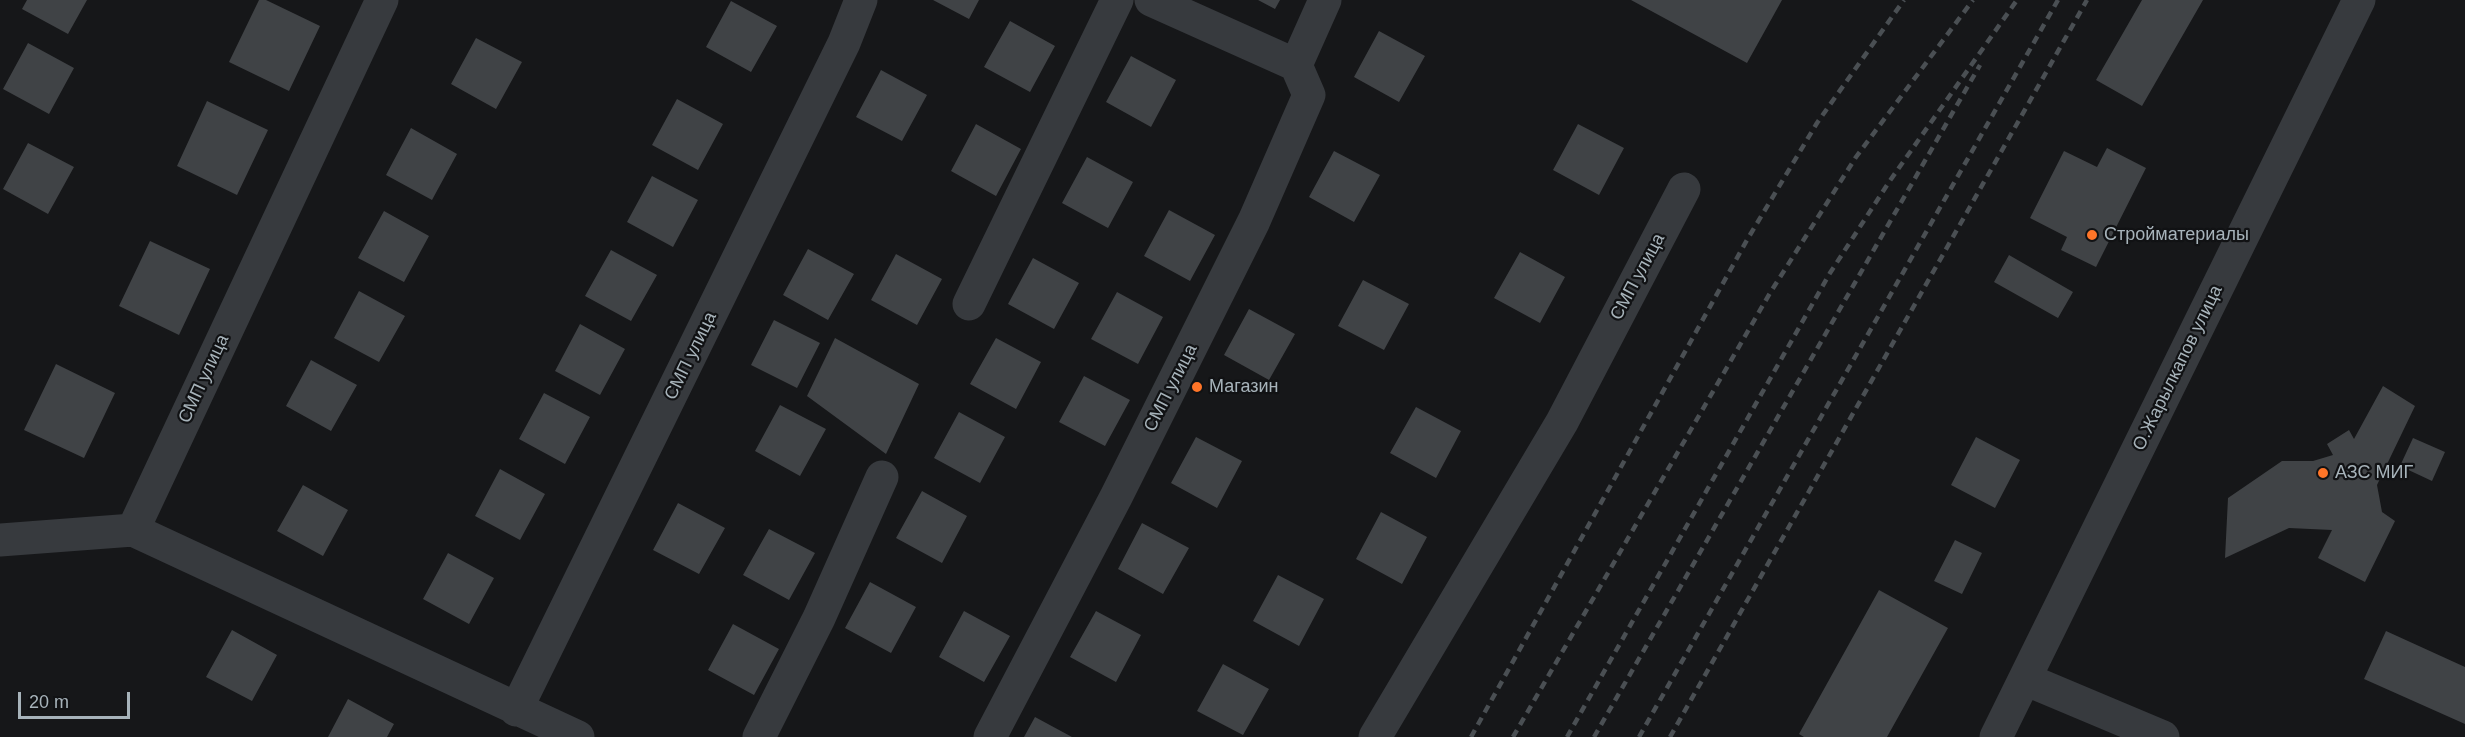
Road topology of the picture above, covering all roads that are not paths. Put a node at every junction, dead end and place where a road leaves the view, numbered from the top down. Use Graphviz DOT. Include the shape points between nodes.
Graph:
graph roads {
  1 [pos="382,0"];
  2 [pos="861,0"];
  3 [pos="1117,0"];
  4 [pos="1151,0"];
  5 [pos="1325,0"];
  6 [pos="2359,0"];
  7 [pos="1296,65"];
  8 [pos="1684,189"];
  9 [pos="969,304"];
  10 [pos="882,477"];
  11 [pos="133,530"];
  12 [pos="0,540"];
  13 [pos="2025,679"];
  14 [pos="516,710"];
  15 [pos="578,737"];
  16 [pos="759,737"];
  17 [pos="990,737"];
  18 [pos="1374,737"];
  19 [pos="1996,737"];
  20 [pos="2163,737"];
  1 -- 11 [label="street, СМП улица"];
  2 -- 14 [label="street, СМП улица" via="839,53"];
  3 -- 9 [label="street"];
  4 -- 7 [label="street"];
  5 -- 7 [label="street"];
  6 -- 13 [label="street, О.Жарылкапов улица"];
  7 -- 17 [label="street, СМП улица" via="1309,95 1254,221"];
  8 -- 18 [label="street, СМП улица" via="1562,422"];
  10 -- 16 [label="street" via="819,618"];
  11 -- 12 [label="street"];
  11 -- 14 [label="street"];
  13 -- 19 [label="street, О.Жарылкапов улица"];
  13 -- 20 [label="street"];
  14 -- 15 [label="street"];
}
